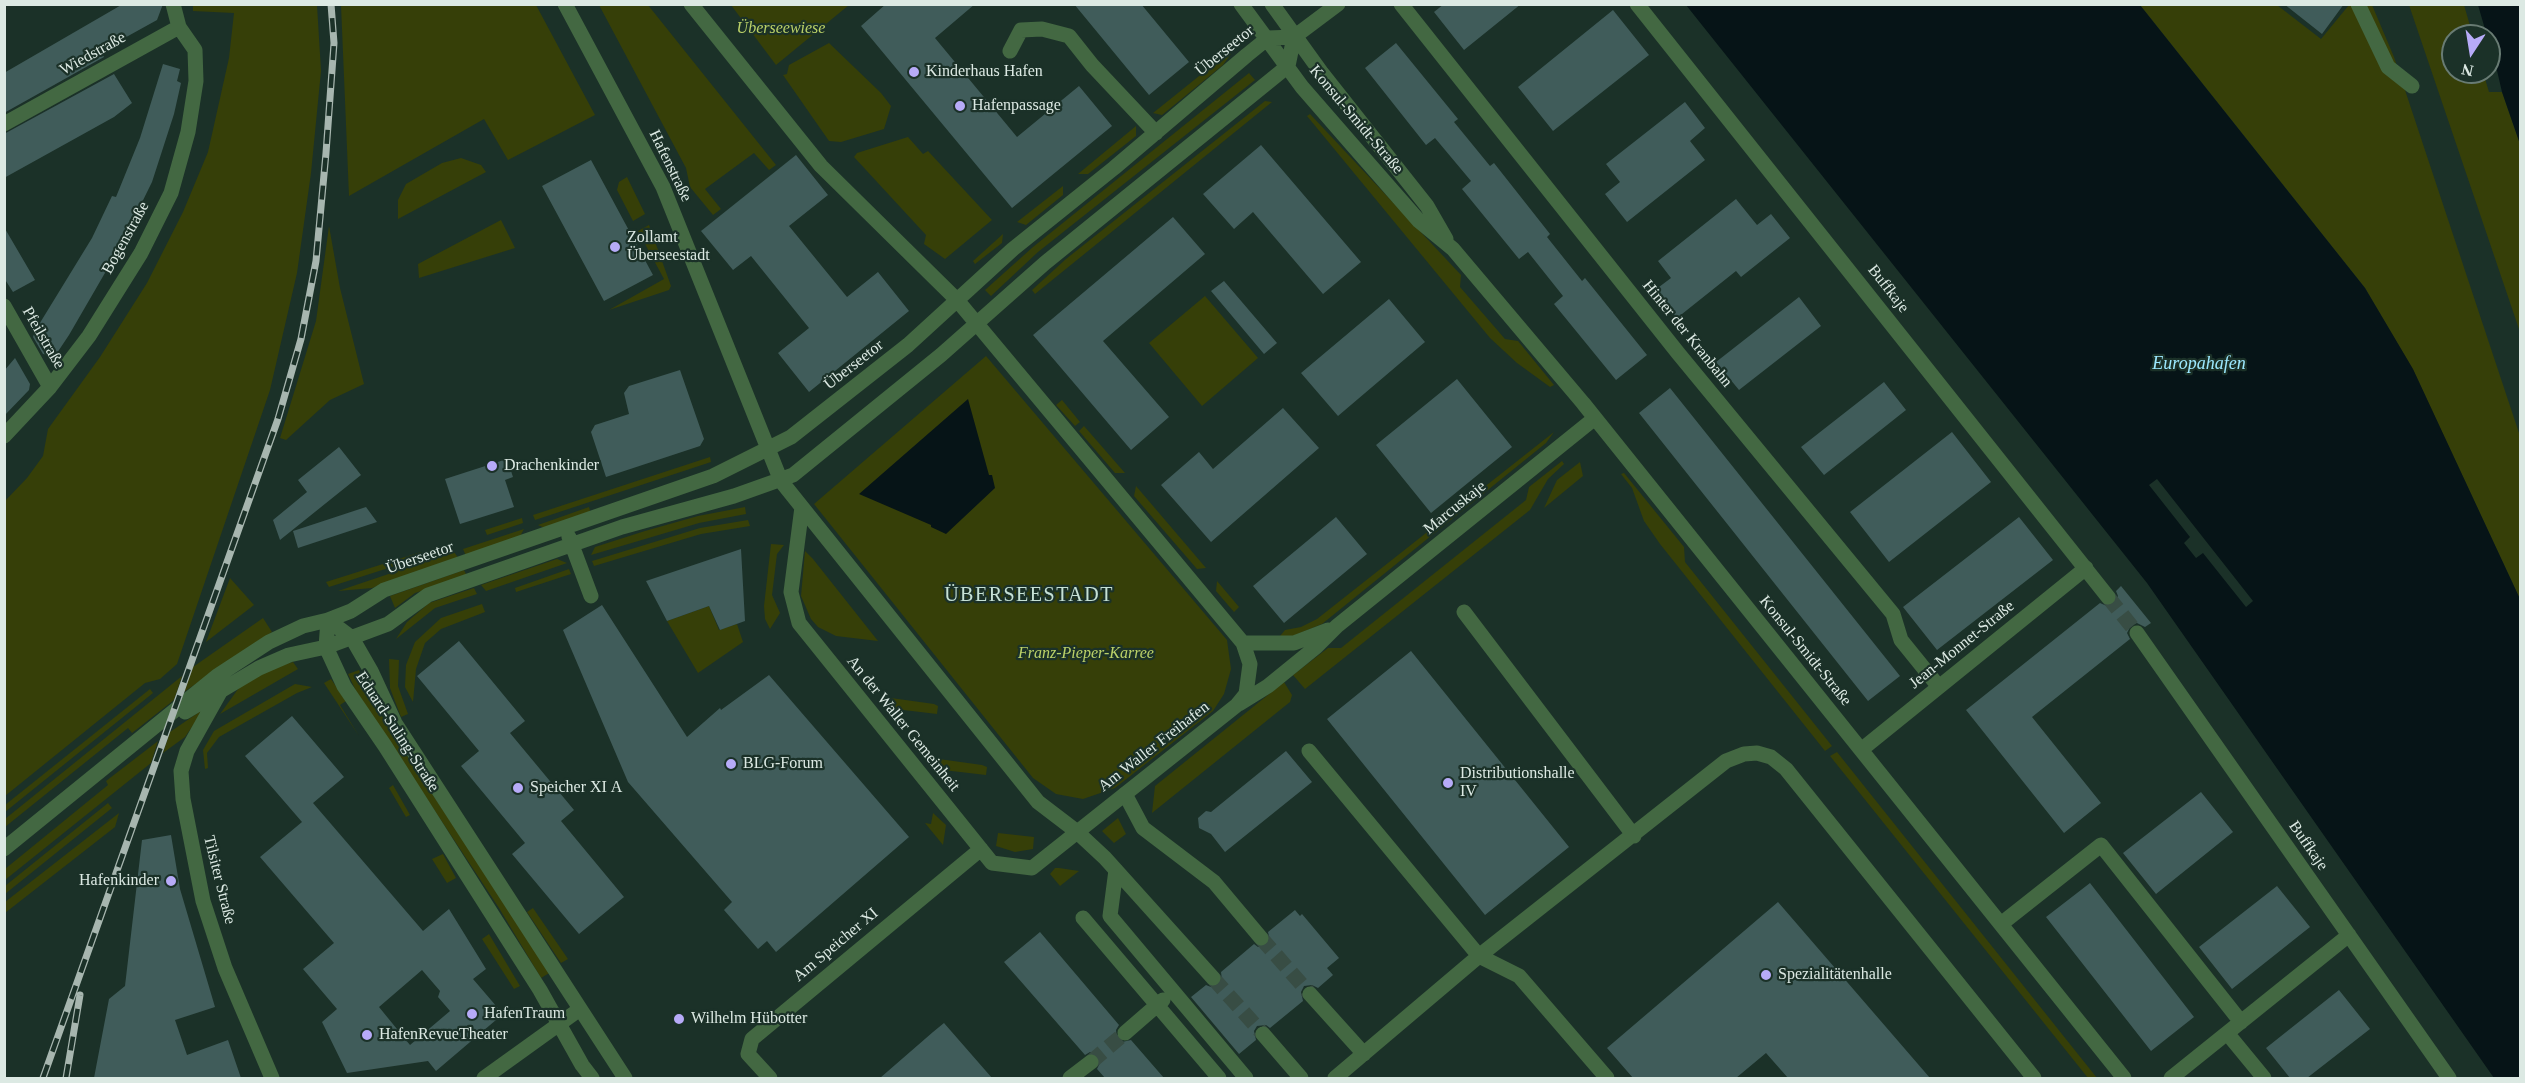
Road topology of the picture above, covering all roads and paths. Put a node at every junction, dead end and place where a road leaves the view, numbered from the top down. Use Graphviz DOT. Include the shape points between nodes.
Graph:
graph roads {
  1 [pos="173,4"];
  2 [pos="565,4"];
  3 [pos="691,4"];
  4 [pos="1241,4"];
  5 [pos="1272,4"];
  6 [pos="1338,4"];
  7 [pos="1401,4"];
  8 [pos="1637,4"];
  9 [pos="2358,4"];
  10 [pos="179,27"];
  11 [pos="1294,37"];
  12 [pos="1268,38"];
  13 [pos="1010,51"];
  14 [pos="1288,66"];
  15 [pos="2412,86"];
  16 [pos="4,124"];
  17 [pos="1156,133"];
  18 [pos="1453,249"];
  19 [pos="957,300"];
  20 [pos="4,306"];
  21 [pos="975,325"];
  22 [pos="50,387"];
  23 [pos="1595,418"];
  24 [pos="4,436"];
  25 [pos="770,450"];
  26 [pos="781,481"];
  27 [pos="802,507"];
  28 [pos="565,528"];
  29 [pos="572,545"];
  30 [pos="2086,568"];
  31 [pos="591,596"];
  32 [pos="2108,597"];
  33 [pos="1464,612"];
  34 [pos="328,620"];
  35 [pos="1336,626"];
  36 [pos="2137,633"];
  37 [pos="352,638"];
  38 [pos="1243,643"];
  39 [pos="326,647"];
  40 [pos="1939,687"];
  41 [pos="222,690"];
  42 [pos="1237,705"];
  43 [pos="143,738"];
  44 [pos="1861,750"];
  45 [pos="1309,751"];
  46 [pos="1125,794"];
  47 [pos="1076,831"];
  48 [pos="1634,836"];
  49 [pos="4,849"];
  50 [pos="981,849"];
  51 [pos="1116,870"];
  52 [pos="1083,918"];
  53 [pos="2001,924"];
  54 [pos="2349,935"];
  55 [pos="1262,938"];
  56 [pos="1479,956"];
  57 [pos="1214,978"];
  58 [pos="1172,992"];
  59 [pos="1310,994"];
  60 [pos="1157,1005"];
  61 [pos="580,1009"];
  62 [pos="2244,1020"];
  63 [pos="560,1024"];
  64 [pos="1125,1033"];
  65 [pos="2227,1033"];
  66 [pos="1263,1034"];
  67 [pos="1364,1054"];
  68 [pos="1090,1062"];
  69 [pos="272,1078"];
  70 [pos="484,1078"];
  71 [pos="592,1078"];
  72 [pos="625,1078"];
  73 [pos="770,1078"];
  74 [pos="1070,1078"];
  75 [pos="1219,1078"];
  76 [pos="1246,1078"];
  77 [pos="1301,1078"];
  78 [pos="1335,1078"];
  79 [pos="1607,1078"];
  80 [pos="2034,1078"];
  81 [pos="2124,1078"];
  82 [pos="2171,1078"];
  83 [pos="2264,1078"];
  84 [pos="2449,1078"];
  1 -- 10 [label="street"];
  2 -- 25 [label="street, Hafenstraße" via="663,186"];
  3 -- 19 [label="street" via="821,166"];
  4 -- 12 [label="street, Konsul-Smidt-Straße"];
  5 -- 11 [label="street, Konsul-Smidt-Straße"];
  6 -- 11 [label="street"];
  7 -- 40 [label="street, Hinter der Kranbahn" via="1678,353 1893,615 1901,640"];
  8 -- 30 [label="street, Buffkaje"];
  9 -- 15 [label="street" via="2388,67"];
  10 -- 16 [label="street, Wiedstraße"];
  10 -- 22 [label="street, Bogenstraße" via="195,50 196,81 188,132 171,193 129,273 89,336"];
  11 -- 12 [label="street, Überseetor"];
  11 -- 14 [label="street"];
  11 -- 18 [label="street, Konsul-Smidt-Straße" via="1427,206"];
  12 -- 14 [label="street, Konsul-Smidt-Straße"];
  12 -- 17 [label="street, Überseetor"];
  13 -- 17 [label="street" via="1021,30 1042,29 1069,36"];
  14 -- 18 [label="street, Konsul-Smidt-Straße" via="1419,221"];
  14 -- 21 [label="street, Überseetor" via="1045,263"];
  17 -- 19 [label="street, Überseetor" via="1013,249"];
  18 -- 23 [label="street, Konsul-Smidt-Straße"];
  19 -- 21 [label="street, Am Waller Freihafen"];
  19 -- 25 [label="street, Überseetor" via="908,345 791,438"];
  20 -- 22 [label="street, Pfeilstraße"];
  21 -- 26 [label="street, Überseetor" via="817,458"];
  21 -- 38 [label="street, Am Waller Freihafen"];
  22 -- 24 [label="street, Bogenstraße"];
  23 -- 35 [label="street, Marcuskaje"];
  23 -- 44 [label="street, Konsul-Smidt-Straße"];
  25 -- 26 [label="street"];
  25 -- 28 [label="street, Überseetor" via="713,476"];
  26 -- 27 [label="street"];
  26 -- 29 [label="street, Überseetor" via="622,526"];
  27 -- 47 [label="street" via="1038,802"];
  27 -- 50 [label="street, An der Waller Gemeinheit" via="791,592 799,623"];
  28 -- 29 [label="street"];
  28 -- 34 [label="street, Überseetor" via="384,590"];
  29 -- 31 [label="street"];
  29 -- 37 [label="street, Überseetor" via="428,595 388,624"];
  30 -- 32 [label="street, Buffkaje"];
  30 -- 40 [label="street, Jean-Monnet-Straße"];
  33 -- 48 [label="street"];
  34 -- 37 [label="street, Eduard-Suling-Straße"];
  34 -- 39 [label="street, Eduard-Suling-Straße"];
  34 -- 43 [label="street, Überseetor" via="303,626 269,642 217,676"];
  35 -- 38 [label="street, Marcuskaje" via="1294,643"];
  35 -- 42 [label="street, Marcuskaje" via="1268,687"];
  36 -- 54 [label="street, Buffkaje"];
  37 -- 39 [label="street, Überseetor"];
  37 -- 61 [label="street, Eduard-Suling-Straße" via="395,723"];
  38 -- 42 [label="street, Am Waller Freihafen" via="1250,679 1246,694"];
  39 -- 41 [label="street, Überseetor" via="289,655"];
  39 -- 63 [label="street, Eduard-Suling-Straße" via="344,686"];
  40 -- 44 [label="street, Jean-Monnet-Straße"];
  41 -- 43 [label="street, Überseetor"];
  41 -- 69 [label="street, Tilsiter Straße" via="188,751 181,771 183,799 210,923"];
  42 -- 46 [label="street, Am Waller Freihafen"];
  43 -- 49 [label="street, Überseetor"];
  44 -- 53 [label="street, Konsul-Smidt-Straße"];
  45 -- 56 [label="street"];
  46 -- 47 [label="street, Am Waller Freihafen"];
  46 -- 55 [label="street" via="1143,828 1214,882"];
  47 -- 50 [label="street, An der Waller Gemeinheit" via="1032,868 993,863"];
  47 -- 51 [label="street"];
  48 -- 56 [label="street"];
  48 -- 80 [label="street" via="1726,761 1744,754 1771,757 1786,769"];
  50 -- 73 [label="street, Am Speicher XI" via="752,1039 748,1054"];
  51 -- 57 [label="street"];
  51 -- 58 [label="street" via="1110,916"];
  52 -- 60 [label="street"];
  53 -- 62 [label="street" via="2102,845"];
  53 -- 81 [label="street, Konsul-Smidt-Straße"];
  54 -- 62 [label="street"];
  54 -- 84 [label="street, Buffkaje"];
  56 -- 67 [label="street"];
  56 -- 79 [label="street" via="1519,976"];
  58 -- 60 [label="street"];
  58 -- 76 [label="street"];
  59 -- 67 [label="street"];
  60 -- 64 [label="street"];
  60 -- 75 [label="street"];
  61 -- 63 [label="street"];
  61 -- 72 [label="street, Eduard-Suling-Straße"];
  62 -- 65 [label="street"];
  63 -- 70 [label="street"];
  63 -- 71 [label="street, Eduard-Suling-Straße"];
  65 -- 82 [label="street"];
  65 -- 83 [label="street"];
  66 -- 77 [label="street"];
  67 -- 78 [label="street"];
  68 -- 74 [label="street"];
}
